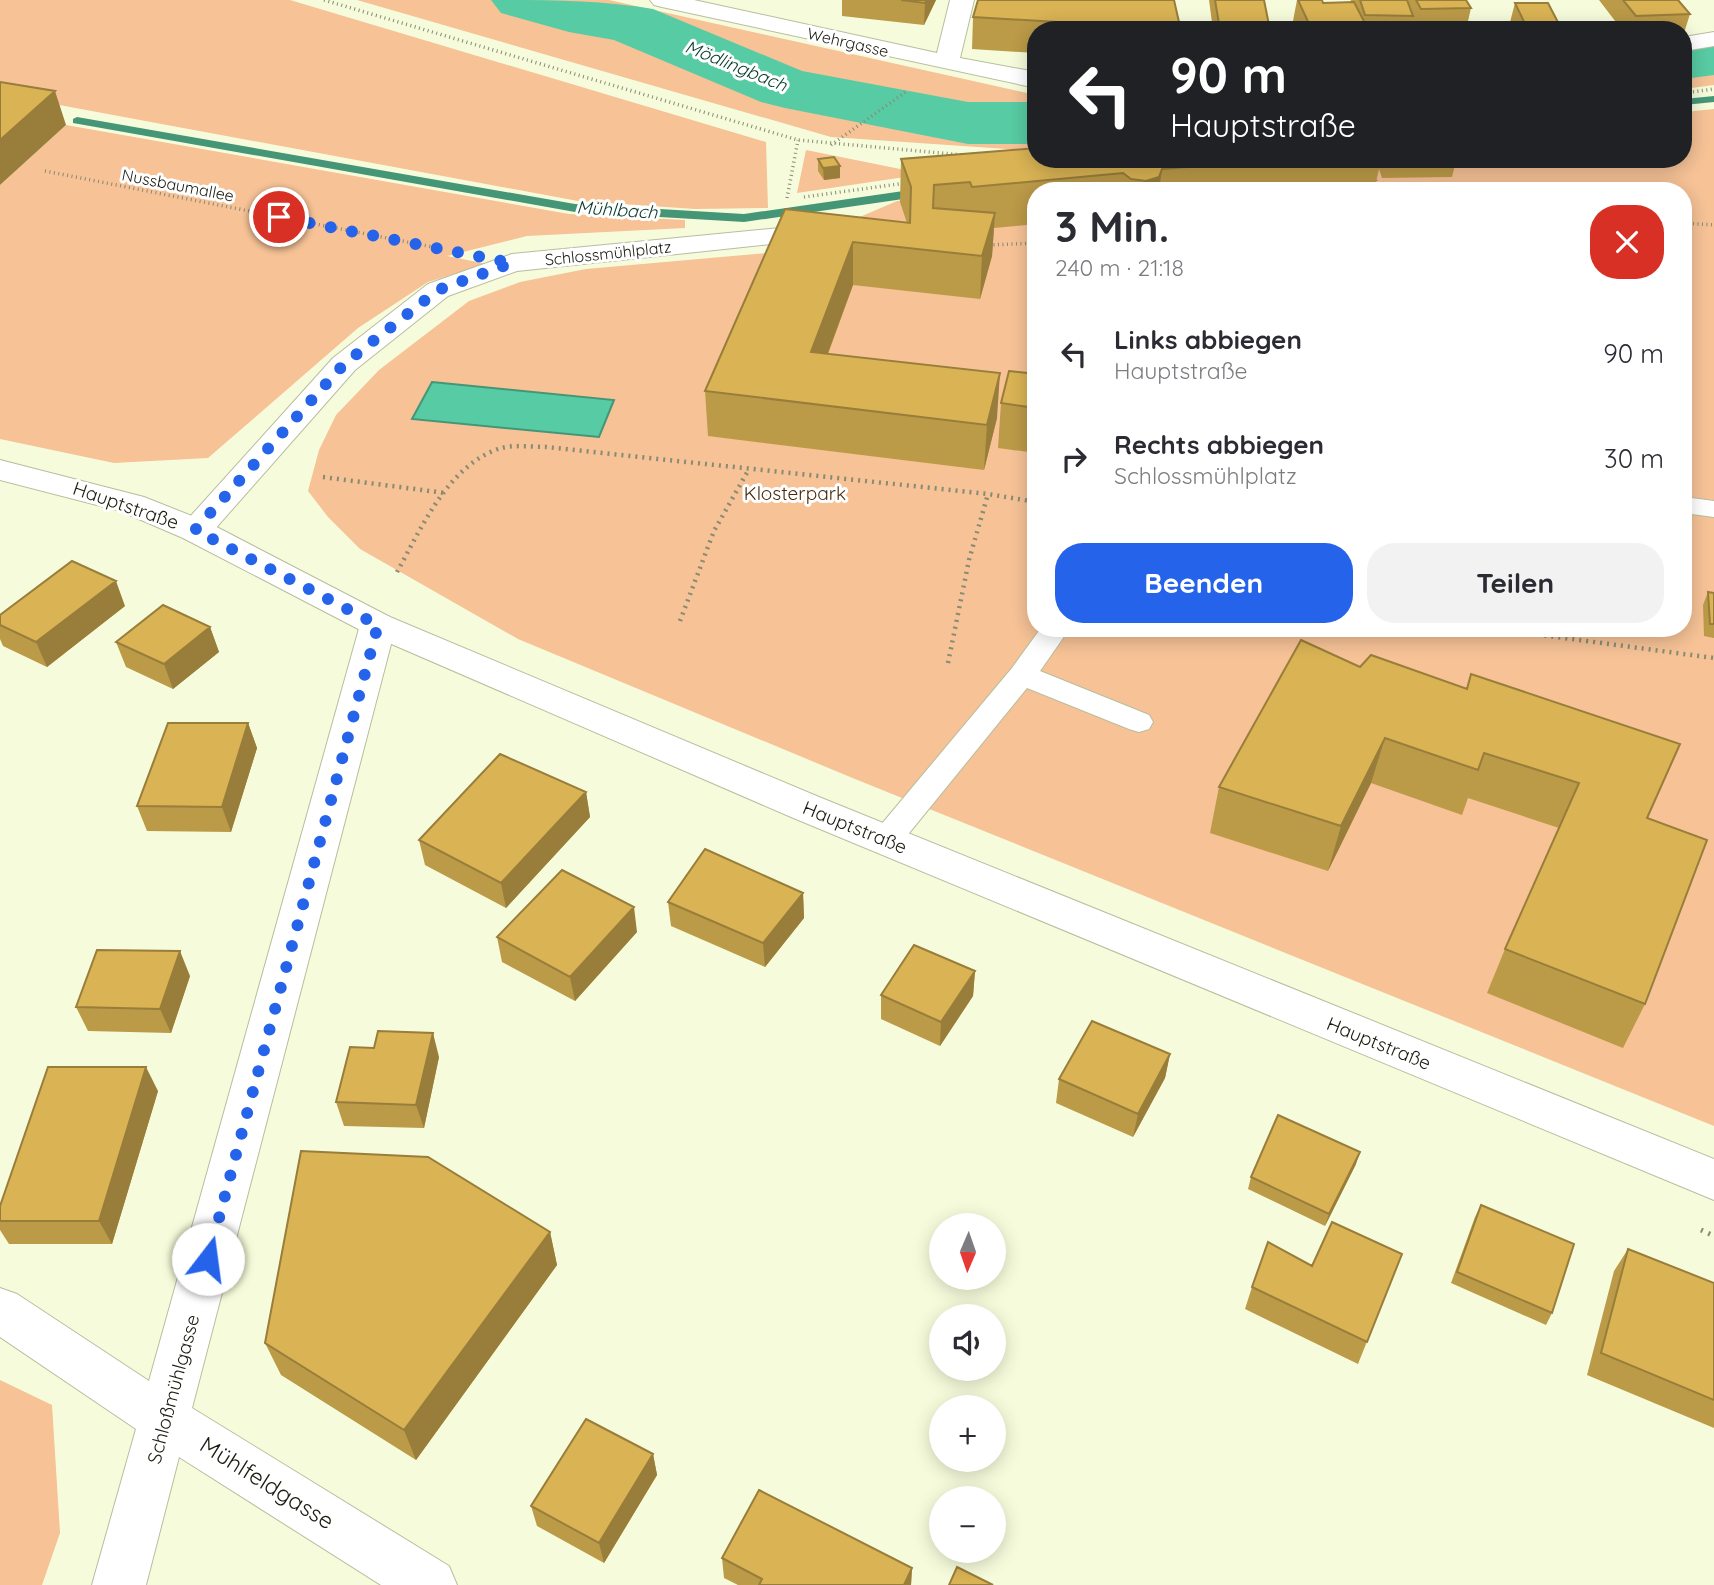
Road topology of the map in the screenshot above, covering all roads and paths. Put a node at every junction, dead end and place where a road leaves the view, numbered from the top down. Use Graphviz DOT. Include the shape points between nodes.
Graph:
graph roads {
  1 [pos="324,0"];
  2 [pos="662,0"];
  3 [pos="962,0"];
  4 [pos="1714,39"];
  5 [pos="1692,43"];
  6 [pos="947,63"];
  7 [pos="1027,78"];
  8 [pos="1714,89"];
  9 [pos="908,91"];
  10 [pos="1692,92"];
  11 [pos="798,140"];
  12 [pos="831,145"];
  13 [pos="972,155"];
  14 [pos="1370,168"];
  15 [pos="45,171"];
  16 [pos="911,182"];
  17 [pos="1376,182"];
  18 [pos="786,200"];
  19 [pos="788,220"];
  20 [pos="1692,224"];
  21 [pos="1714,225"];
  22 [pos="1027,243"];
  23 [pos="978,245"];
  24 [pos="512,263"];
  25 [pos="749,469"];
  26 [pos="0,470"];
  27 [pos="323,477"];
  28 [pos="445,493"];
  29 [pos="988,494"];
  30 [pos="1027,500"];
  31 [pos="1692,506"];
  32 [pos="1714,509"];
  33 [pos="195,530"];
  34 [pos="397,572"];
  35 [pos="680,621"];
  36 [pos="378,625"];
  37 [pos="1049,637"];
  38 [pos="1556,637"];
  39 [pos="1714,658"];
  40 [pos="948,663"];
  41 [pos="1022,675"];
  42 [pos="1139,722"];
  43 [pos="886,840"];
  44 [pos="1714,1180"];
  45 [pos="0,1310"];
  46 [pos="166,1420"];
  47 [pos="119,1585"];
  48 [pos="430,1585"];
  1 -- 11 [label="path"];
  2 -- 6 [label="street, Wehrgasse"];
  3 -- 6 [label="street"];
  4 -- 5 [label="street"];
  6 -- 7 [label="street, Wehrgasse"];
  8 -- 10 [label="path"];
  9 -- 12 [label="path"];
  11 -- 12 [label="path"];
  11 -- 18 [label="path"];
  12 -- 13 [label="path"];
  14 -- 17 [label="path"];
  15 -- 24 [label="path, Nussbaumallee"];
  16 -- 18 [label="path"];
  18 -- 19 [label="path"];
  19 -- 24 [label="street, Schlossmühlplatz"];
  20 -- 21 [label="path"];
  22 -- 23 [label="path"];
  24 -- 33 [label="street, Schlossmühlplatz" via="438,290 344,364"];
  25 -- 28 [label="path" via="546,447 498,449 464,470"];
  25 -- 29 [label="path"];
  25 -- 35 [label="path" via="714,531"];
  26 -- 33 [label="street, Hauptstraße" via="132,504"];
  27 -- 28 [label="path"];
  28 -- 34 [label="path"];
  29 -- 30 [label="path"];
  29 -- 40 [label="path"];
  31 -- 32 [label="lane"];
  33 -- 36 [label="street, Hauptstraße"];
  36 -- 43 [label="street, Hauptstraße"];
  36 -- 46 [label="street, Schloßmühlgasse"];
  37 -- 41 [label="lane"];
  38 -- 39 [label="path"];
  41 -- 42 [label="lane"];
  41 -- 43 [label="lane"];
  43 -- 44 [label="street, Hauptstraße"];
  45 -- 46 [label="street, Mühlfeldgasse"];
  46 -- 47 [label="street, Schloßmühlgasse"];
  46 -- 48 [label="street, Mühlfeldgasse"];
}
